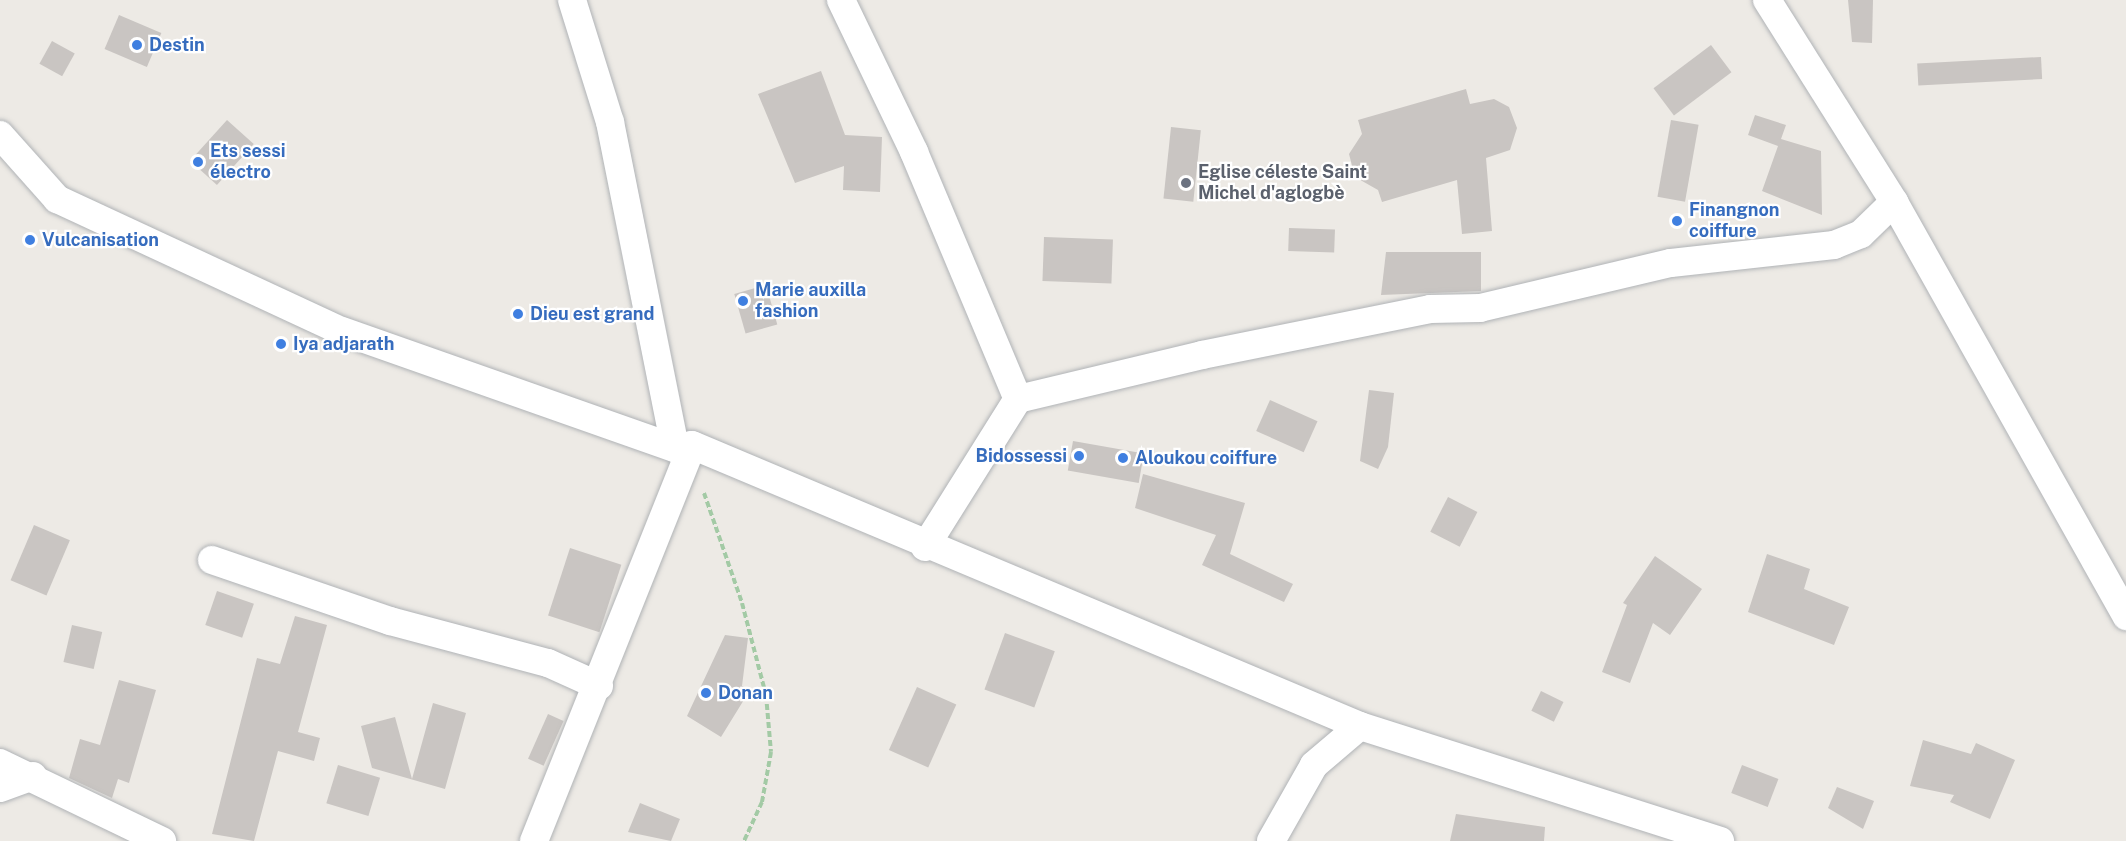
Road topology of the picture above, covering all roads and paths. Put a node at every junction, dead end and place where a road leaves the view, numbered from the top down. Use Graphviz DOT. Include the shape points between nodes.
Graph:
graph roads {
  1 [pos="572,0"];
  2 [pos="841,0"];
  3 [pos="1767,0"];
  4 [pos="0,135"];
  5 [pos="1894,202"];
  6 [pos="1018,399"];
  7 [pos="686,449"];
  8 [pos="925,547"];
  9 [pos="212,560"];
  10 [pos="2125,611"];
  11 [pos="599,686"];
  12 [pos="1360,726"];
  13 [pos="0,763"];
  14 [pos="33,776"];
  15 [pos="0,788"];
  16 [pos="162,841"];
  17 [pos="534,841"];
  18 [pos="744,841"];
  19 [pos="1270,841"];
  20 [pos="1720,841"];
  1 -- 7 [label="street" via="610,122"];
  2 -- 6 [label="street" via="914,152"];
  3 -- 5 [label="street"];
  4 -- 7 [label="street" via="57,199 342,331"];
  5 -- 6 [label="street" via="1861,234 1834,245 1671,263 1480,308 1430,309 1202,355"];
  5 -- 10 [label="street"];
  6 -- 8 [label="street"];
  7 -- 8 [label="street"];
  7 -- 11 [label="street"];
  7 -- 18 [label="path" via="742,603 766,695 771,752 762,801"];
  8 -- 12 [label="street"];
  9 -- 11 [label="street" via="390,621 548,663"];
  11 -- 17 [label="street"];
  12 -- 19 [label="street" via="1314,765"];
  12 -- 20 [label="street"];
  13 -- 14 [label="street"];
  14 -- 15 [label="street"];
  14 -- 16 [label="street"];
}
